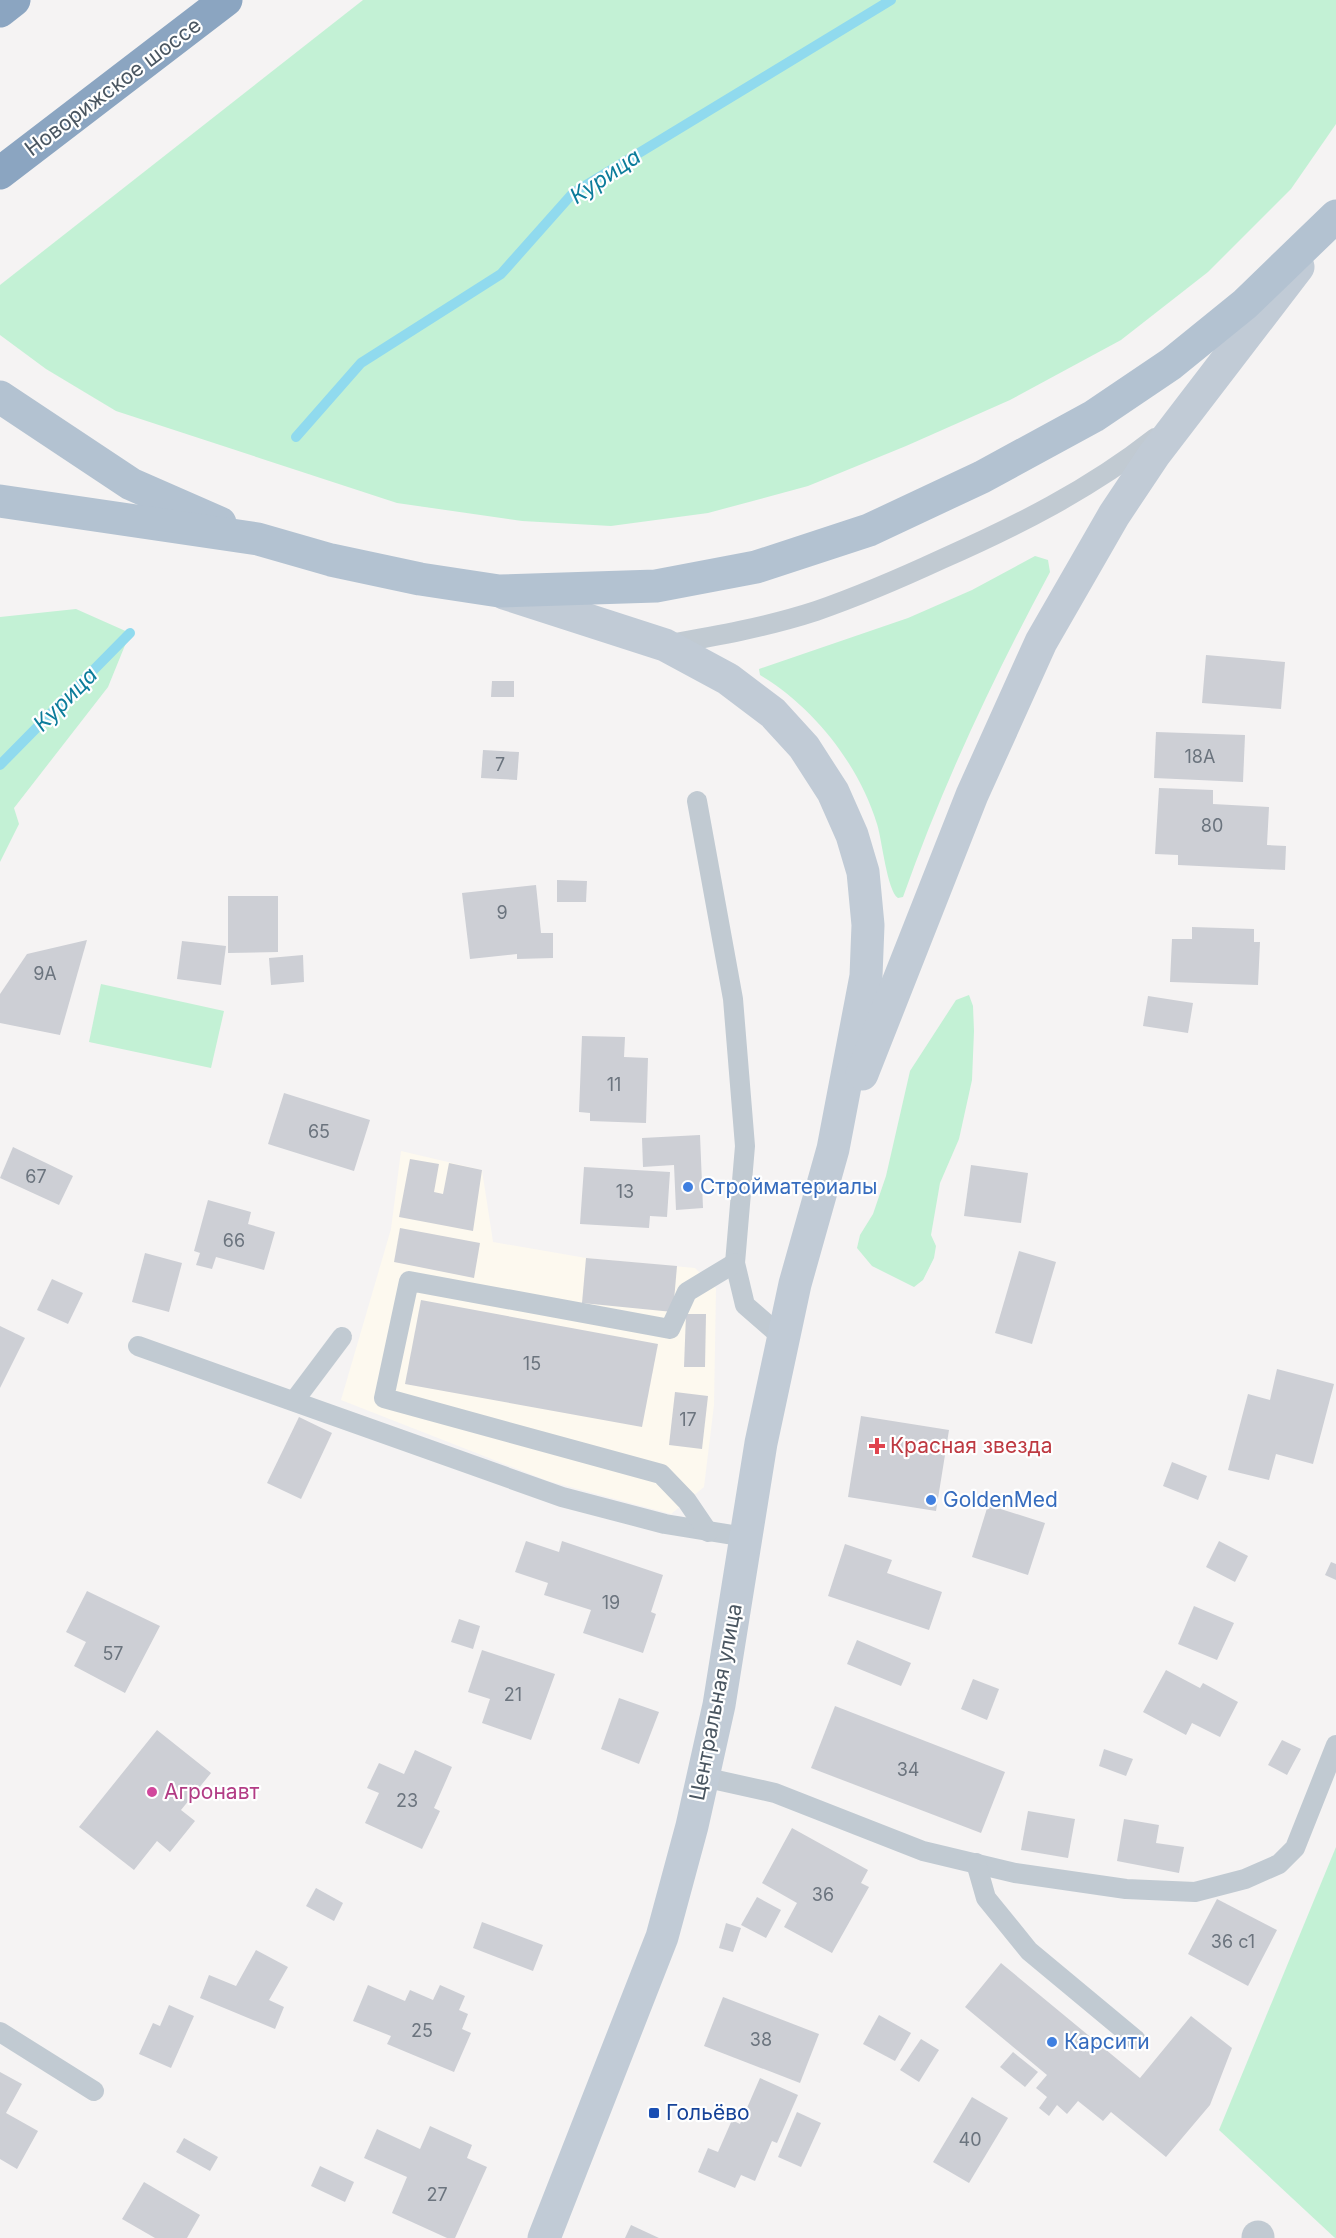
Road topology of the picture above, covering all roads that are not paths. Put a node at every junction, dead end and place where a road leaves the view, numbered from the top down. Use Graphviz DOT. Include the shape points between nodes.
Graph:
graph roads {
  1 [pos="14,0"];
  2 [pos="226,0"];
  3 [pos="0,11"];
  4 [pos="0,173"];
  5 [pos="1335,218"];
  6 [pos="0,397"];
  7 [pos="1182,417"];
  8 [pos="0,501"];
  9 [pos="258,539"];
  10 [pos="499,591"];
  11 [pos="665,645"];
  12 [pos="697,801"];
  13 [pos="833,1149"];
  14 [pos="735,1263"];
  15 [pos="342,1337"];
  16 [pos="784,1339"];
  17 [pos="138,1346"];
  18 [pos="294,1401"];
  19 [pos="708,1532"];
  20 [pos="745,1537"];
  21 [pos="1336,1745"];
  22 [pos="703,1777"];
  23 [pos="976,1863"];
  24 [pos="0,2032"];
  25 [pos="1136,2040"];
  26 [pos="94,2091"];
  27 [pos="544,2238"];
  1 -- 3 [label="highway"];
  2 -- 4 [label="highway, Новорижское шоссе"];
  5 -- 7 [label="main road"];
  5 -- 10 [label="main road" via="1245,304 1171,364 1094,416 982,477 869,530 756,567 656,586"];
  6 -- 9 [label="main road" via="131,484"];
  7 -- 11 [label="lane" via="1130,458 1061,501 895,580 815,611 741,632"];
  7 -- 13 [label="main road" via="1114,516 1041,642 972,795"];
  8 -- 9 [label="main road"];
  9 -- 10 [label="main road" via="376,569"];
  10 -- 11 [label="main road"];
  11 -- 13 [label="main road" via="728,680 773,712 804,747 833,792 852,835 863,872 868,925 866,976"];
  12 -- 14 [label="lane" via="732,999 745,1146"];
  13 -- 16 [label="main road, Центральная улица" via="795,1284"];
  14 -- 16 [label="lane" via="746,1305"];
  14 -- 19 [label="lane" via="687,1292 670,1329 409,1281 384,1398 661,1474 687,1501"];
  15 -- 18 [label="lane"];
  16 -- 20 [label="main road, Центральная улица"];
  17 -- 18 [label="lane"];
  18 -- 19 [label="lane" via="562,1497"];
  19 -- 20 [label="lane"];
  20 -- 22 [label="main road, Центральная улица" via="719,1705"];
  21 -- 23 [label="lane" via="1295,1848 1279,1864 1245,1879 1195,1892 1126,1889 1015,1873"];
  22 -- 23 [label="lane" via="774,1793 923,1851"];
  22 -- 27 [label="main road, Центральная улица" via="662,1937"];
  23 -- 25 [label="lane" via="986,1898 1029,1950"];
  24 -- 26 [label="lane"];
}
